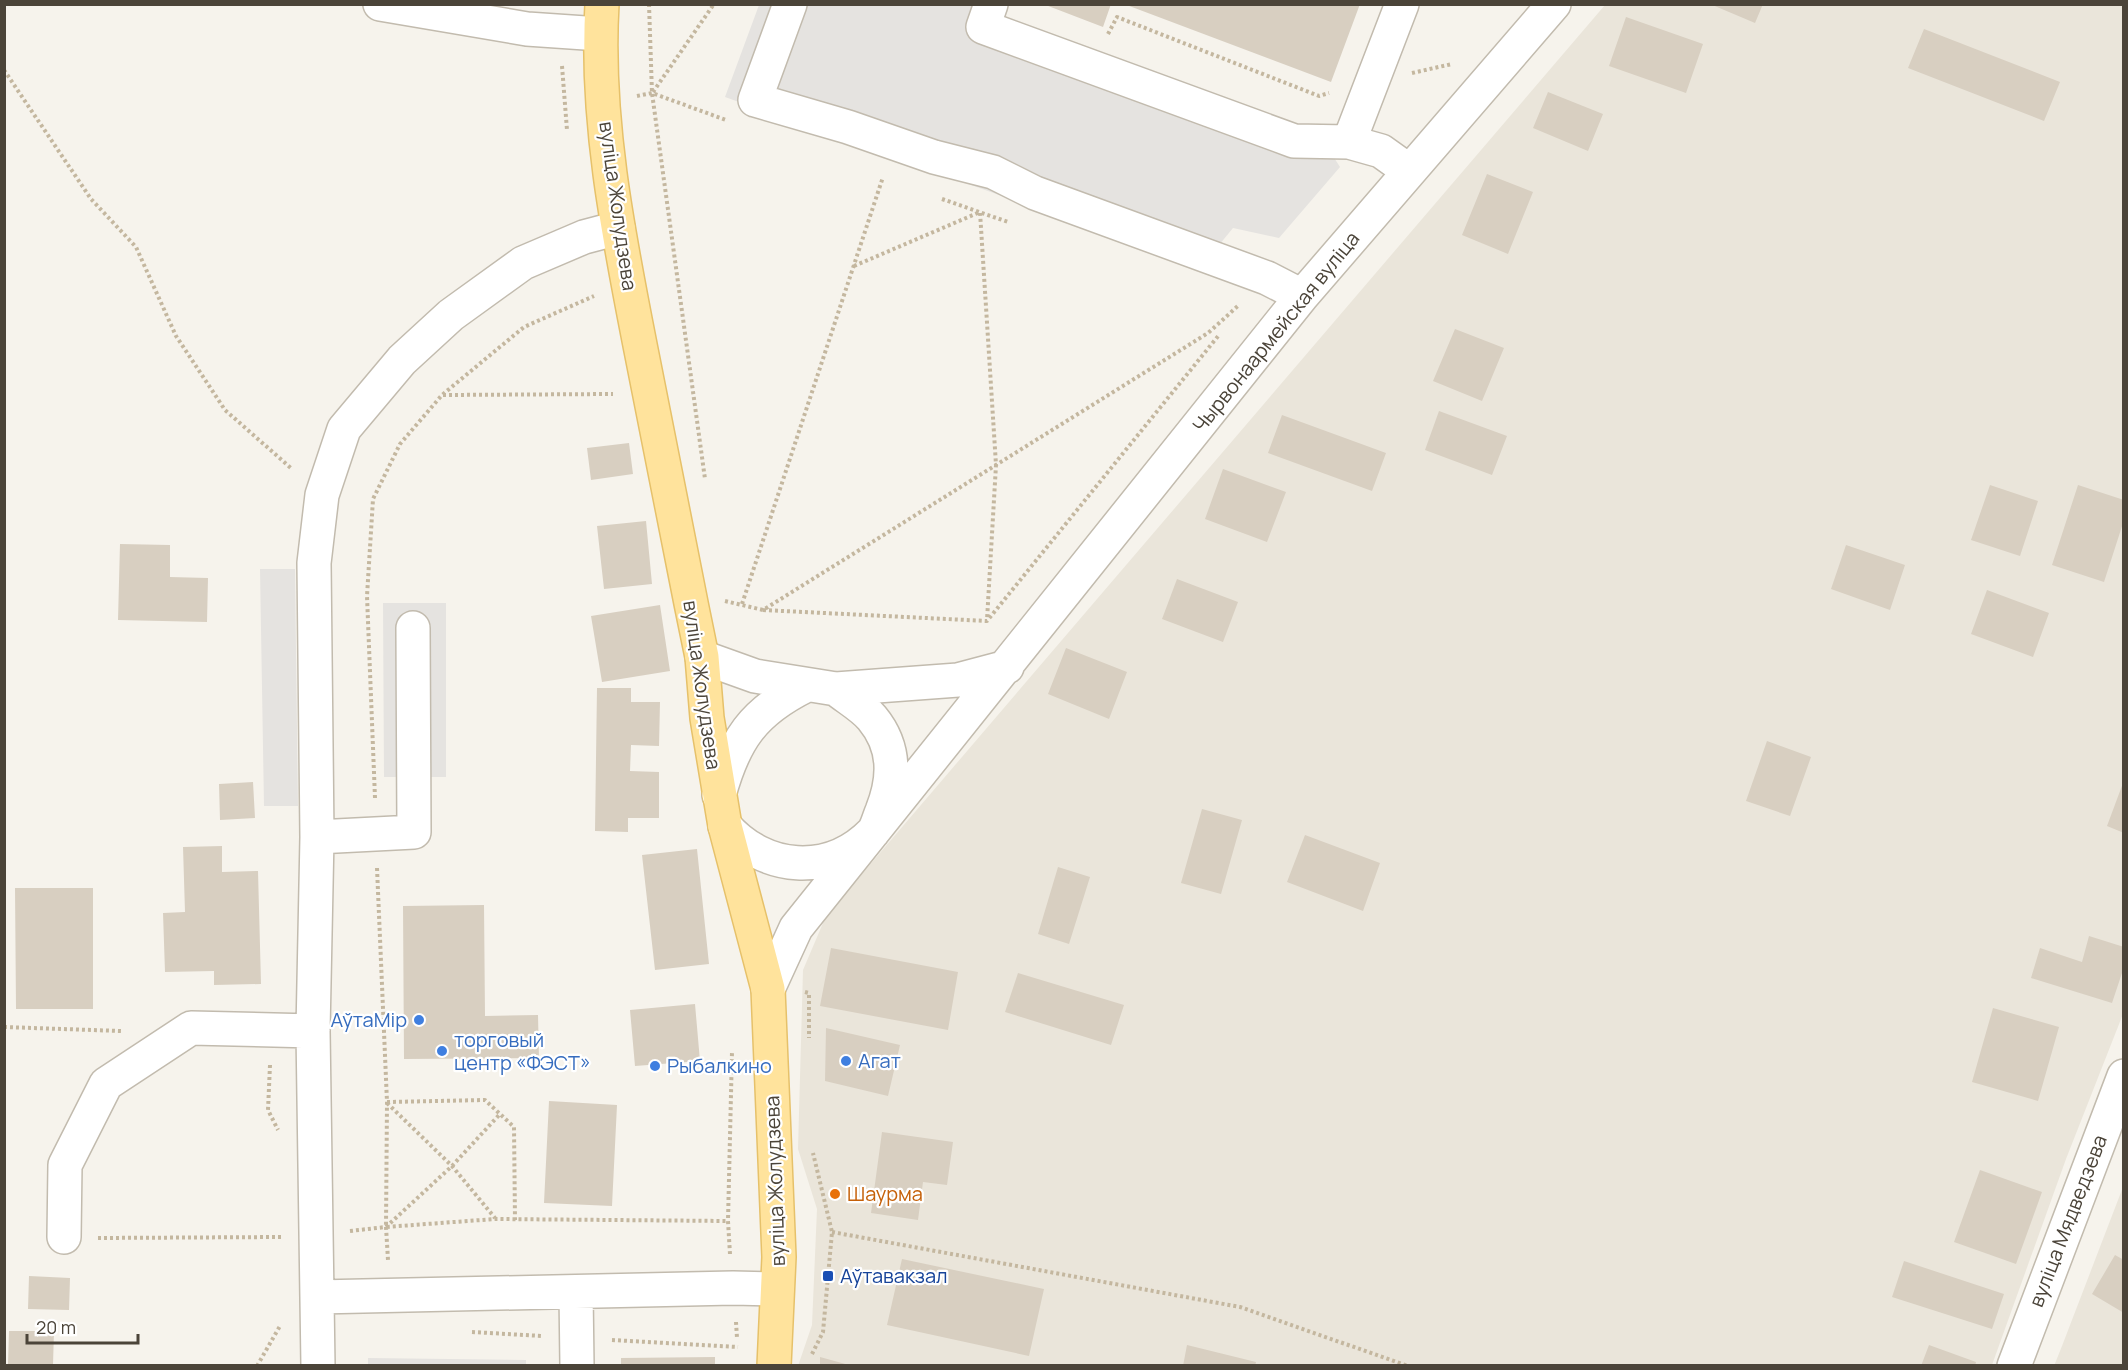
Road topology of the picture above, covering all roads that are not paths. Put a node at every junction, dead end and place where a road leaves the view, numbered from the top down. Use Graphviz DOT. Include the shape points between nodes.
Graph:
graph roads {
  1 [pos="380,4"];
  2 [pos="790,4"];
  3 [pos="991,4"];
  4 [pos="1402,4"];
  5 [pos="1554,4"];
  6 [pos="601,19"];
  7 [pos="1349,142"];
  8 [pos="1409,171"];
  9 [pos="618,228"];
  10 [pos="1302,296"];
  11 [pos="413,628"];
  12 [pos="702,657"];
  13 [pos="1007,667"];
  14 [pos="820,688"];
  15 [pos="722,810"];
  16 [pos="874,831"];
  17 [pos="317,837"];
  18 [pos="768,989"];
  19 [pos="313,1031"];
  20 [pos="2124,1076"];
  21 [pos="64,1237"];
  22 [pos="777,1289"];
  23 [pos="576,1292"];
  24 [pos="318,1297"];
  25 [pos="318,1365"];
  26 [pos="576,1365"];
  27 [pos="774,1365"];
  28 [pos="2014,1365"];
  1 -- 6 [label="street" via="527,29"];
  2 -- 10 [label="street" via="755,100 993,172 1035,193 1266,278"];
  3 -- 7 [label="street" via="983,27 1294,141"];
  4 -- 7 [label="street"];
  5 -- 8 [label="street, Чырвонаармейская вуліца"];
  6 -- 9 [label="main road, вуліца Жолудзева" via="604,102"];
  7 -- 8 [label="street" via="1381,151"];
  8 -- 10 [label="street, Чырвонаармейская вуліца"];
  9 -- 12 [label="main road, вуліца Жолудзева"];
  9 -- 17 [label="street" via="584,237 523,263 452,315 402,360 344,429 322,495 314,563"];
  10 -- 13 [label="street, Чырвонаармейская вуліца"];
  11 -- 17 [label="street" via="414,832"];
  12 -- 14 [label="street" via="755,676"];
  12 -- 15 [label="main road, вуліца Жолудзева"];
  13 -- 14 [label="street" via="958,680"];
  13 -- 16 [label="street, Чырвонаармейская вуліца"];
  14 -- 15 [label="street" via="779,699 740,737 726,767"];
  14 -- 16 [label="street" via="871,716 893,760 891,789"];
  15 -- 16 [label="street" via="739,842 761,856 787,862 831,859"];
  15 -- 18 [label="main road, вуліца Жолудзева"];
  16 -- 18 [label="street" via="796,927"];
  17 -- 19 [label="street"];
  18 -- 22 [label="main road, вуліца Жолудзева"];
  19 -- 21 [label="street" via="190,1028 106,1084 66,1165"];
  19 -- 24 [label="street"];
  20 -- 28 [label="street, вуліца Мядведзева"];
  22 -- 23 [label="street"];
  22 -- 27 [label="main road, вуліца Жолудзева"];
  23 -- 24 [label="street"];
  23 -- 26 [label="street"];
  24 -- 25 [label="street"];
}
